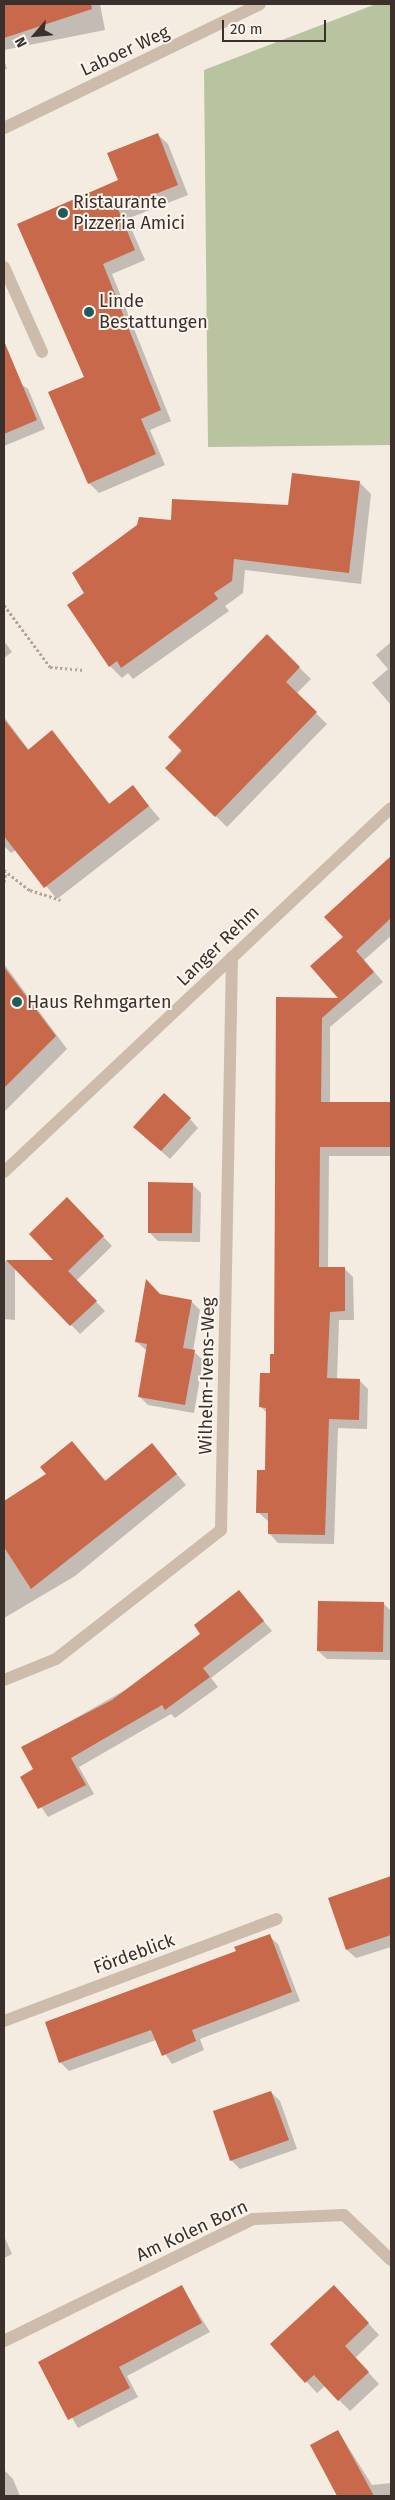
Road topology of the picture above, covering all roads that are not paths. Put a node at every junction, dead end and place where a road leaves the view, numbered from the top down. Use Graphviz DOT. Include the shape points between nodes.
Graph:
graph roads {
  1 [pos="260,4"];
  2 [pos="4,128"];
  3 [pos="4,267"];
  4 [pos="42,352"];
  5 [pos="391,808"];
  6 [pos="232,956"];
  7 [pos="4,1172"];
  8 [pos="4,1680"];
  9 [pos="277,1919"];
  10 [pos="4,2021"];
  11 [pos="391,2260"];
  12 [pos="4,2341"];
  1 -- 2 [label="street, Laboer Weg"];
  3 -- 4 [label="street"];
  5 -- 6 [label="street, Langer Rehm"];
  6 -- 7 [label="street, Langer Rehm"];
  6 -- 8 [label="street, Wilhelm-Ivens-Weg" via="221,1530 56,1659"];
  9 -- 10 [label="street, Fördeblick"];
  11 -- 12 [label="street, Am Kolen Born" via="344,2215 253,2219"];
}
